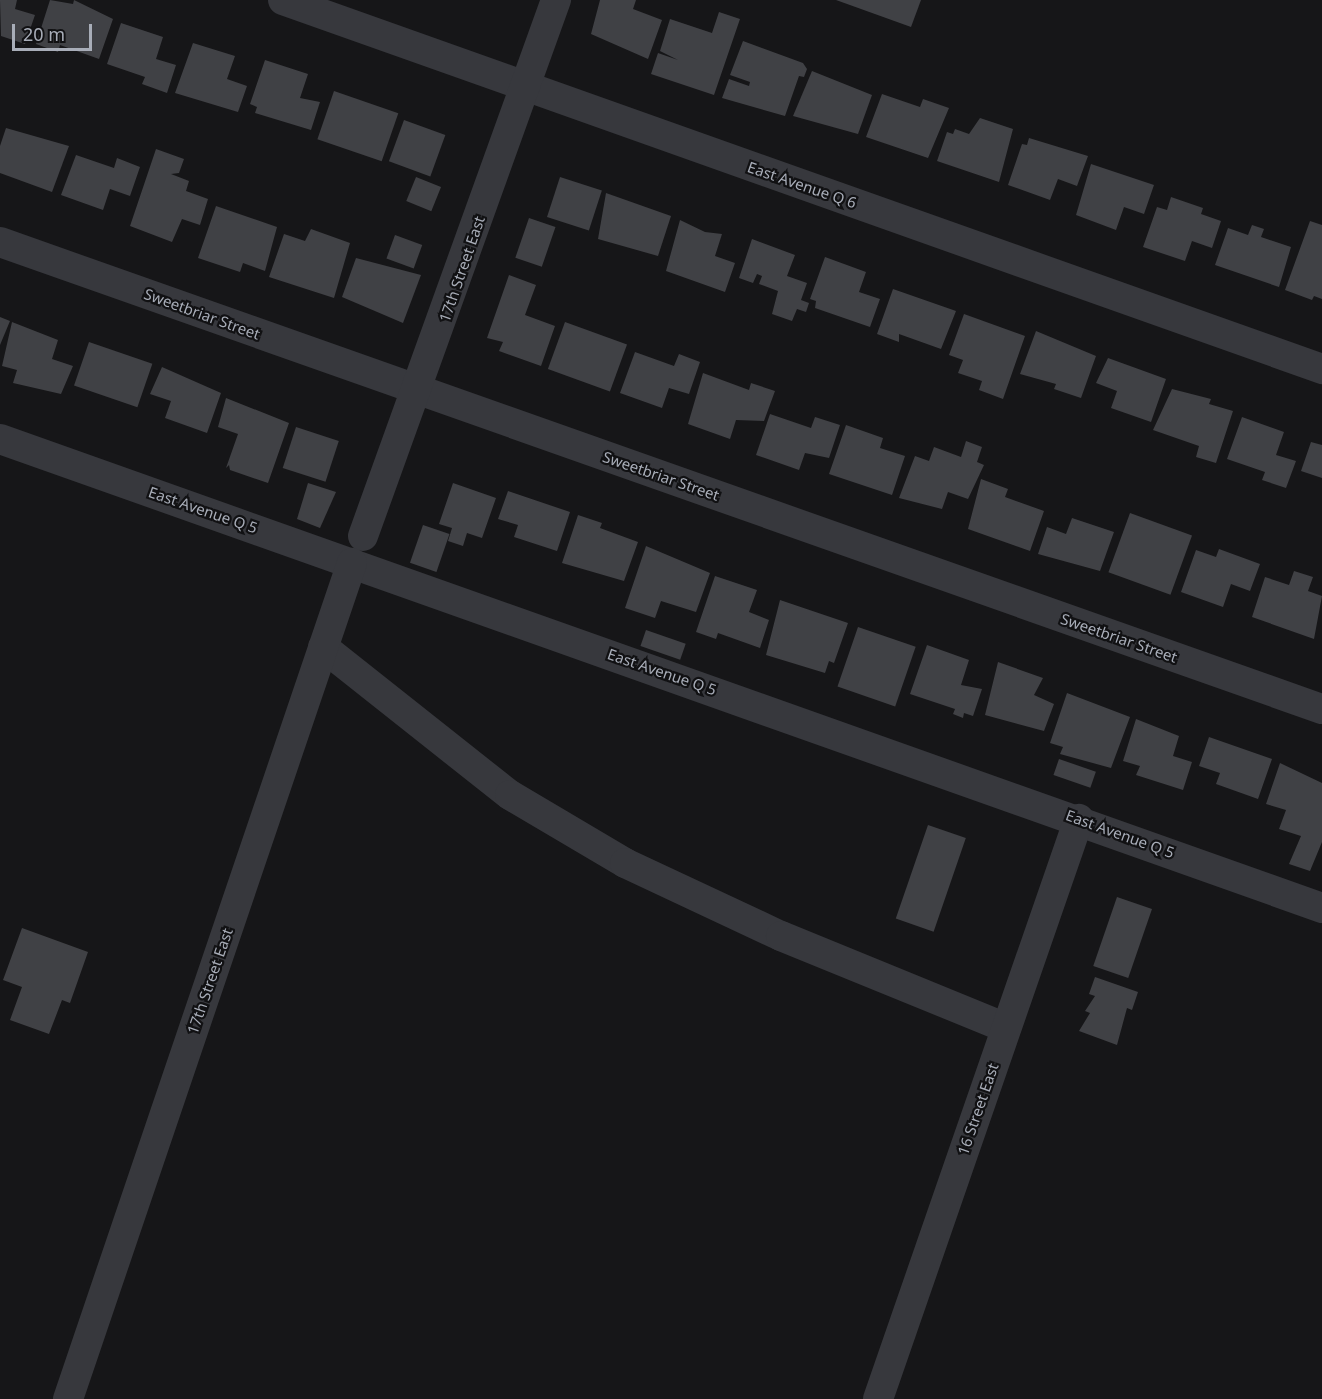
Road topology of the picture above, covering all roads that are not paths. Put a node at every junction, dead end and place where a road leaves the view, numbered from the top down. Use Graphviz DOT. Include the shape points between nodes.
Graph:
graph roads {
  1 [pos="283,0"];
  2 [pos="556,0"];
  3 [pos="526,87"];
  4 [pos="0,242"];
  5 [pos="1322,369"];
  6 [pos="419,391"];
  7 [pos="0,439"];
  8 [pos="358,549"];
  9 [pos="323,647"];
  10 [pos="1322,709"];
  11 [pos="1079,819"];
  12 [pos="1322,908"];
  13 [pos="1006,1028"];
  14 [pos="68,1399"];
  15 [pos="878,1399"];
  1 -- 3 [label="street, East Avenue Q 6"];
  2 -- 3 [label="street, 17th Street East"];
  3 -- 5 [label="street, East Avenue Q 6"];
  3 -- 6 [label="street, 17th Street East"];
  4 -- 6 [label="street, Sweetbriar Street"];
  6 -- 8 [label="street, 17th Street East"];
  6 -- 10 [label="street, Sweetbriar Street"];
  7 -- 8 [label="street, East Avenue Q 5"];
  8 -- 9 [label="street, 17th Street East"];
  8 -- 11 [label="street, East Avenue Q 5"];
  9 -- 13 [label="street" via="510,795 625,863 781,936"];
  9 -- 14 [label="street, 17th Street East"];
  11 -- 12 [label="street, East Avenue Q 5"];
  11 -- 13 [label="street, 16 Street East"];
  13 -- 15 [label="street, 16 Street East"];
}
